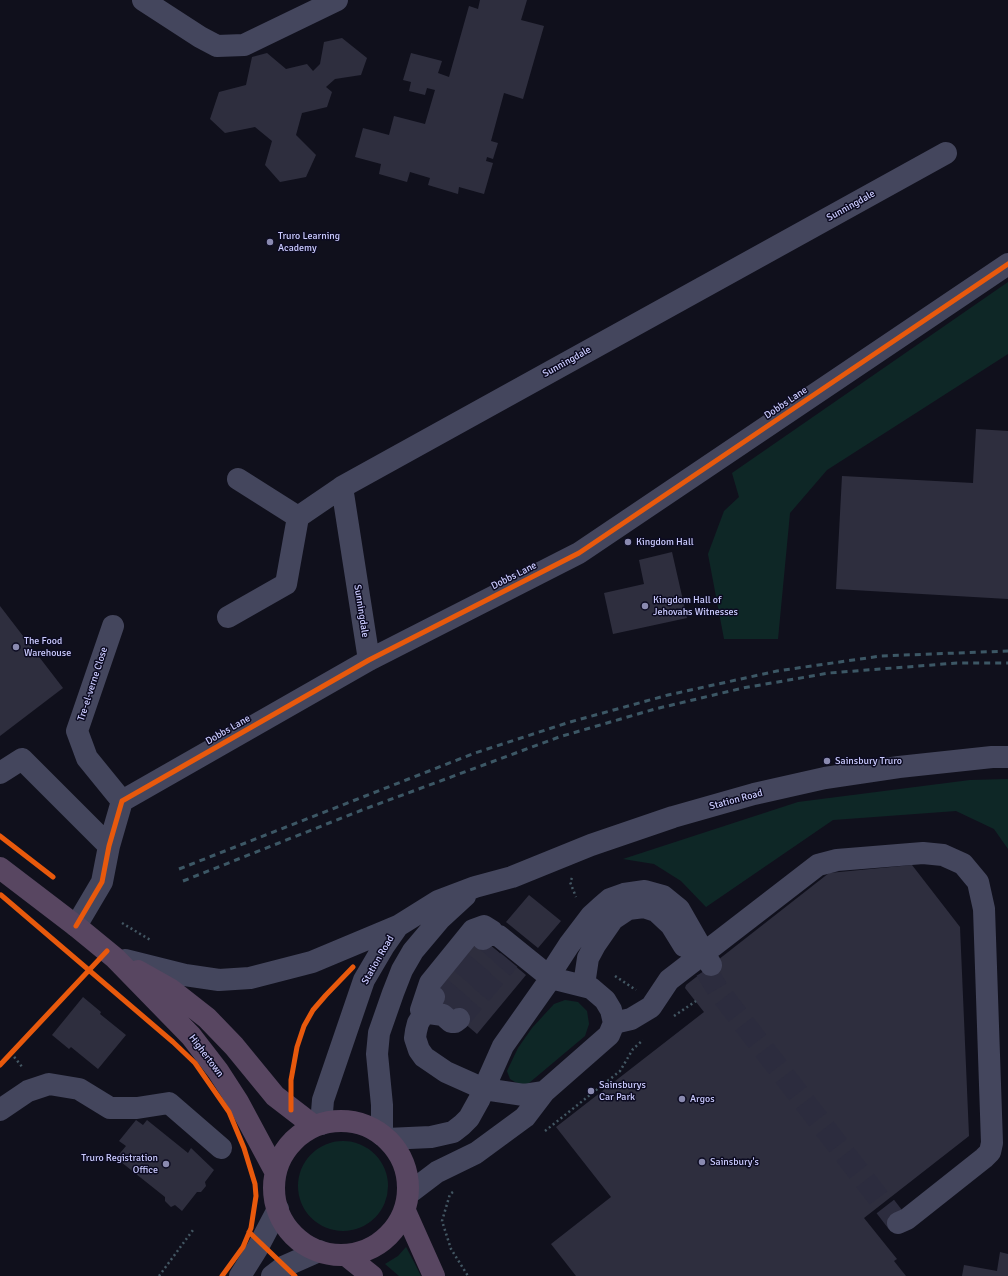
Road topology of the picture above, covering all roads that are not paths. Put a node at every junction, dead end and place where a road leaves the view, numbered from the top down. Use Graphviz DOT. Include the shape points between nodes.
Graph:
graph roads {
  1 [pos="143,0"];
  2 [pos="338,0"];
  3 [pos="946,153"];
  4 [pos="1008,264"];
  5 [pos="238,479"];
  6 [pos="342,486"];
  7 [pos="298,517"];
  8 [pos="228,617"];
  9 [pos="113,626"];
  10 [pos="369,660"];
  11 [pos="1008,757"];
  12 [pos="0,773"];
  13 [pos="122,801"];
  14 [pos="109,846"];
  15 [pos="0,868"];
  16 [pos="475,887"];
  17 [pos="76,926"];
  18 [pos="398,926"];
  19 [pos="587,938"];
  20 [pos="115,958"];
  21 [pos="706,971"];
  22 [pos="551,978"];
  23 [pos="584,985"];
  24 [pos="614,1023"];
  25 [pos="484,1089"];
  26 [pos="544,1092"];
  27 [pos="0,1110"];
  28 [pos="317,1125"];
  29 [pos="384,1137"];
  30 [pos="222,1148"];
  31 [pos="275,1172"];
  32 [pos="407,1202"];
  33 [pos="278,1209"];
  34 [pos="898,1223"];
  35 [pos="319,1251"];
  36 [pos="347,1256"];
  37 [pos="240,1276"];
  38 [pos="272,1276"];
  39 [pos="372,1276"];
  40 [pos="434,1276"];
  1 -- 2 [label="street" via="217,46 244,45"];
  3 -- 6 [label="street, Sunningdale"];
  4 -- 10 [label="street, Dobbs Lane" via="579,553"];
  5 -- 7 [label="street"];
  6 -- 7 [label="street"];
  6 -- 10 [label="street, Sunningdale"];
  7 -- 8 [label="street" via="286,584"];
  9 -- 13 [label="street, Tre-el-verne Close" via="77,731 87,758"];
  10 -- 13 [label="street, Dobbs Lane"];
  11 -- 16 [label="street, Station Road" via="899,767 825,778 754,794 673,817 591,845 512,877"];
  12 -- 14 [label="street" via="22,759"];
  13 -- 14 [label="street"];
  14 -- 17 [label="street" via="102,882"];
  15 -- 17 [label="highway, Highertown"];
  16 -- 18 [label="street, Station Road" via="438,901"];
  16 -- 29 [label="street, Station Road" via="440,919 413,951 393,993 379,1033 377,1054"];
  17 -- 20 [label="highway, Highertown"];
  18 -- 20 [label="street" via="312,962 250,978 219,980 185,975"];
  18 -- 28 [label="street, Station Road" via="364,980 323,1100"];
  19 -- 21 [label="street" via="632,907 650,908 662,915 671,925"];
  19 -- 22 [label="street" via="556,964"];
  19 -- 23 [label="street" via="588,958"];
  20 -- 28 [label="highway, Highertown" via="170,989 207,1018 275,1096"];
  20 -- 31 [label="highway, Highertown" via="191,1036 218,1071 238,1102"];
  22 -- 23 [label="street"];
  22 -- 25 [label="street" via="503,1046"];
  22 -- 25 [label="street" via="509,952 484,926 473,930 430,983 423,999 444,1016 416,1038 419,1050 424,1057 446,1072"];
  23 -- 24 [label="street" via="605,1000"];
  24 -- 26 [label="street" via="609,1035"];
  24 -- 34 [label="street" via="631,1019 651,1007 669,980 818,865 837,860 923,853 944,855 962,864 978,882 984,909 992,1143 990,1152 984,1158 908,1219"];
  25 -- 26 [label="street" via="524,1096"];
  25 -- 29 [label="street" via="469,1118 453,1132 425,1138"];
  26 -- 32 [label="street" via="525,1117 476,1153 437,1172"];
  27 -- 30 [label="street" via="28,1091 50,1084 79,1089 110,1108 169,1104"];
  28 -- 29 [label="highway" via="336,1121 353,1122 368,1127"];
  28 -- 31 [label="highway" via="296,1137 283,1153"];
  29 -- 32 [label="highway" via="401,1158 407,1176"];
  31 -- 33 [label="highway" via="274,1187"];
  32 -- 36 [label="highway" via="395,1230 379,1245 359,1254"];
  32 -- 40 [label="highway"];
  33 -- 35 [label="highway" via="295,1235"];
  33 -- 37 [label="street"];
  35 -- 36 [label="highway"];
  35 -- 38 [label="street" via="285,1266"];
  36 -- 39 [label="highway"];
}
